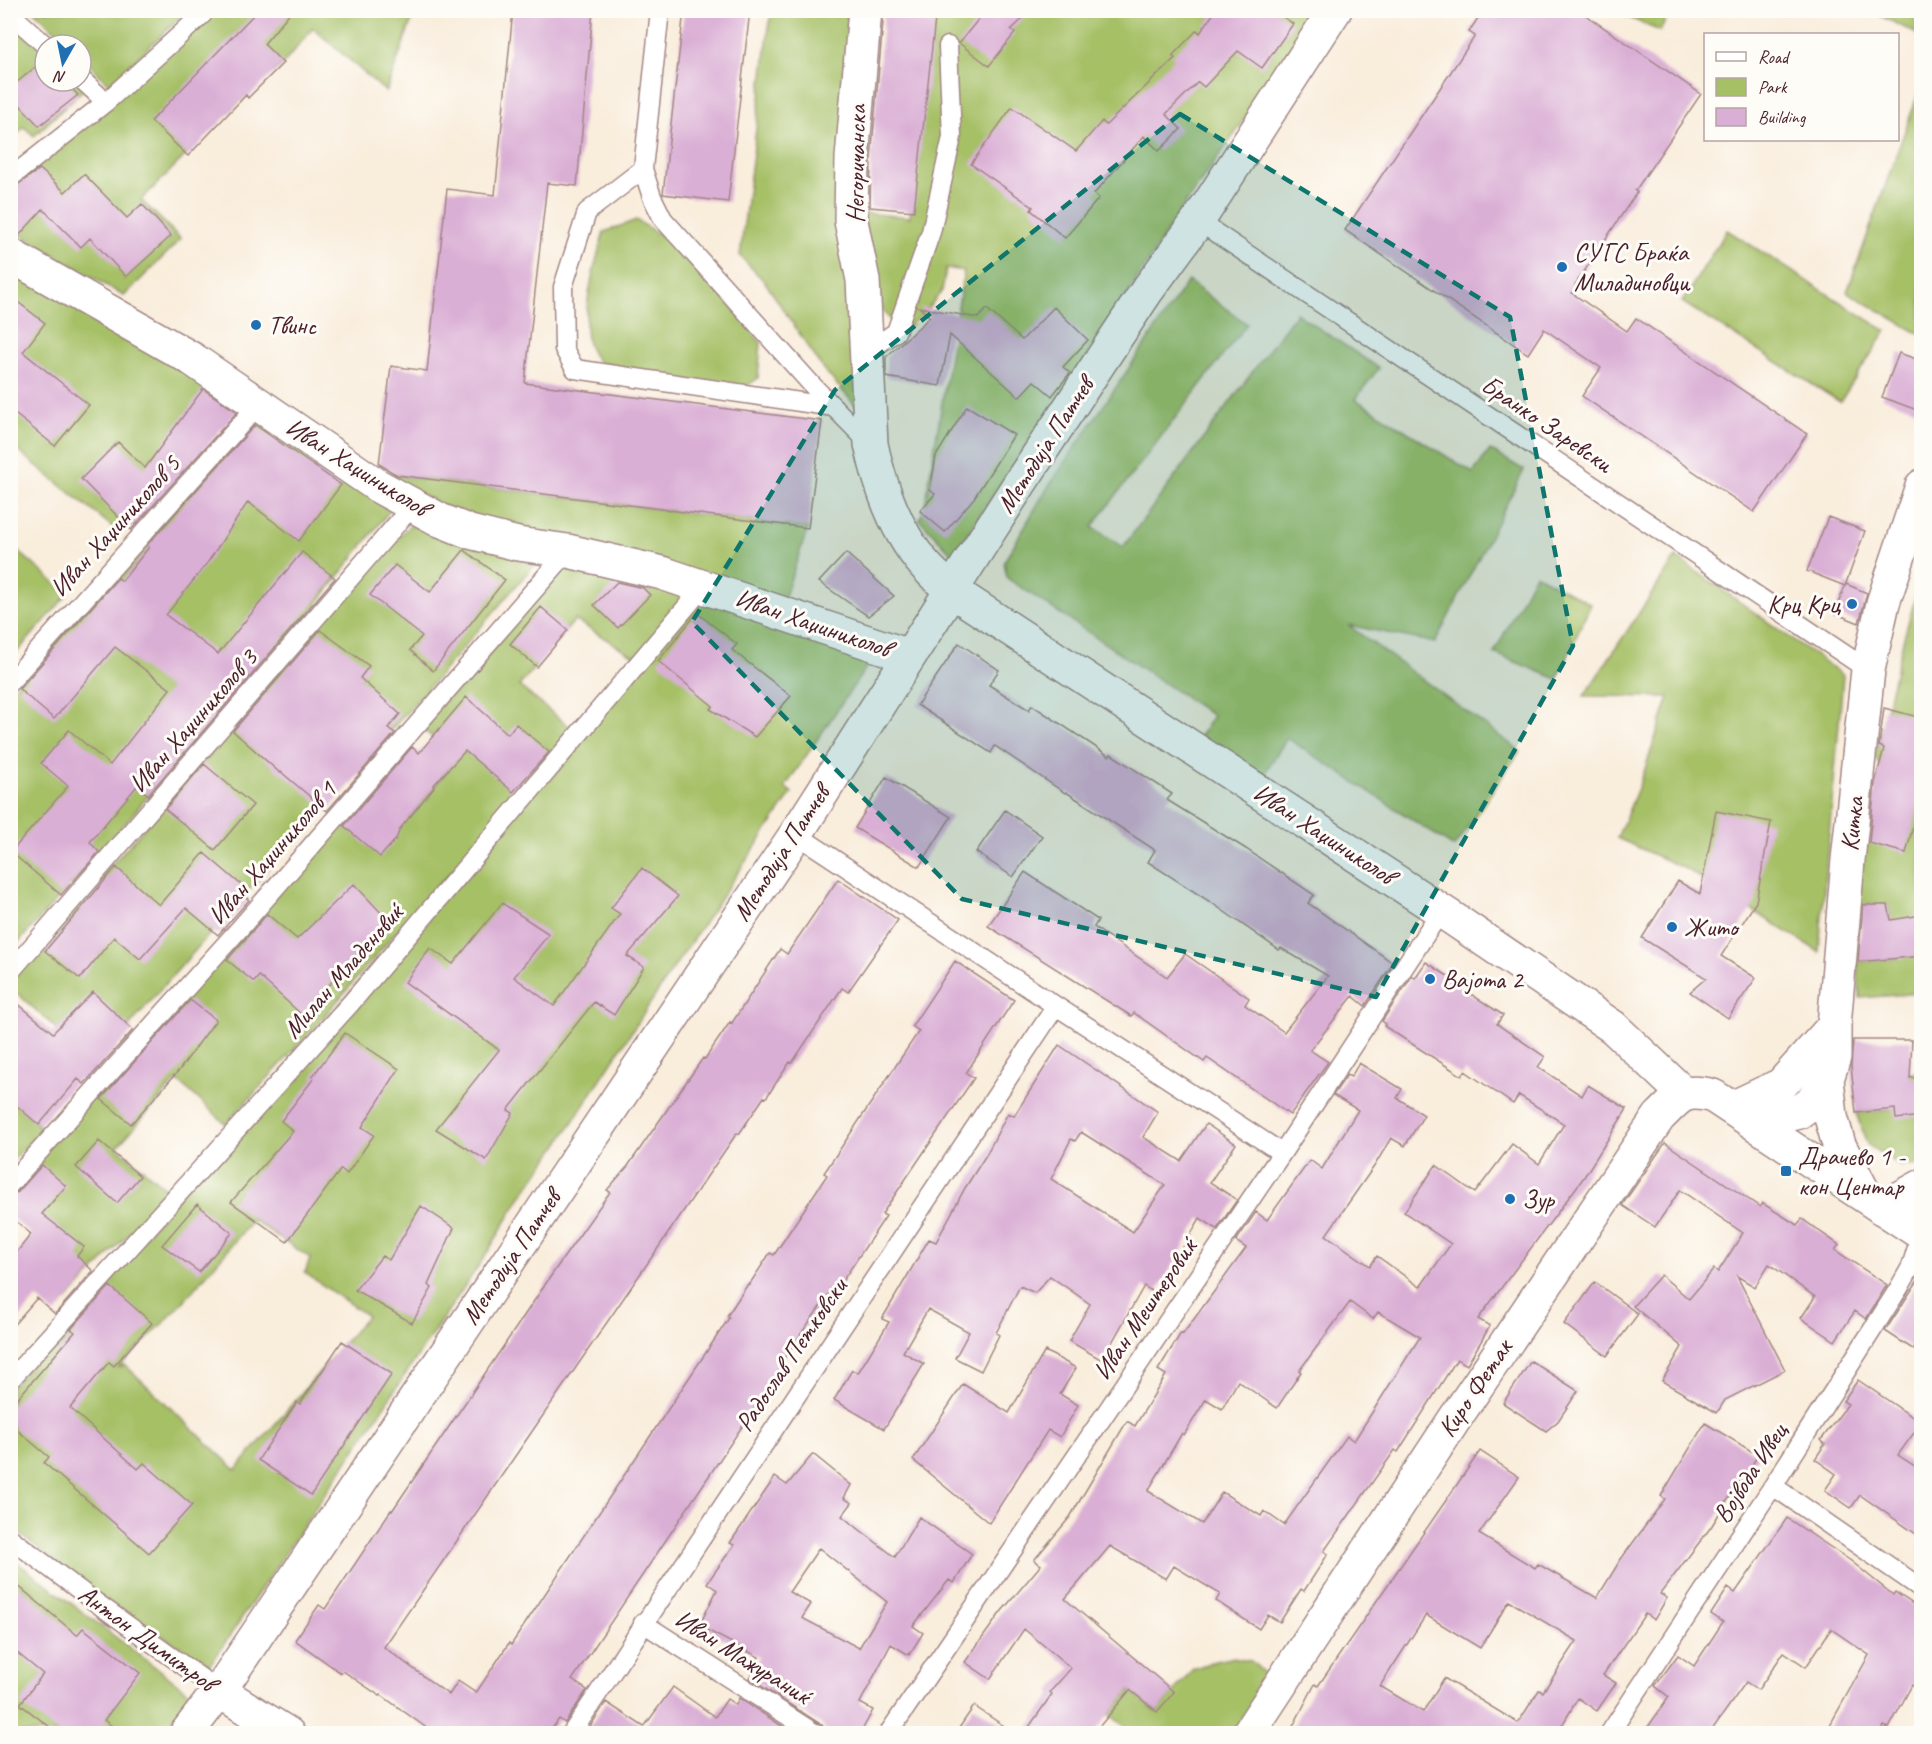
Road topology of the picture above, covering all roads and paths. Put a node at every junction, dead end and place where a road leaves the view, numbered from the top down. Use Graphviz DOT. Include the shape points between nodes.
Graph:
graph roads {
  1 [pos="660,10"];
  2 [pos="865,10"];
  3 [pos="1335,10"];
  4 [pos="10,13"];
  5 [pos="203,14"];
  6 [pos="33,34"];
  7 [pos="948,46"];
  8 [pos="93,90"];
  9 [pos="106,102"];
  10 [pos="643,169"];
  11 [pos="10,178"];
  12 [pos="1198,221"];
  13 [pos="10,255"];
  14 [pos="867,352"];
  15 [pos="258,404"];
  16 [pos="834,407"];
  17 [pos="871,444"];
  18 [pos="1922,486"];
  19 [pos="414,504"];
  20 [pos="568,551"];
  21 [pos="704,586"];
  22 [pos="952,591"];
  23 [pos="909,656"];
  24 [pos="1868,670"];
  25 [pos="10,682"];
  26 [pos="796,834"];
  27 [pos="1441,911"];
  28 [pos="10,972"];
  29 [pos="1056,1006"];
  30 [pos="1834,1026"];
  31 [pos="1827,1079"];
  32 [pos="1684,1094"];
  33 [pos="1743,1115"];
  34 [pos="1282,1153"];
  35 [pos="10,1184"];
  36 [pos="1922,1186"];
  37 [pos="1874,1203"];
  38 [pos="1921,1234"];
  39 [pos="10,1380"];
  40 [pos="1773,1486"];
  41 [pos="10,1538"];
  42 [pos="1922,1589"];
  43 [pos="642,1623"];
  44 [pos="219,1690"];
  45 [pos="186,1734"];
  46 [pos="288,1734"];
  47 [pos="571,1734"];
  48 [pos="816,1734"];
  49 [pos="888,1734"];
  50 [pos="1248,1734"];
  51 [pos="1609,1734"];
  1 -- 10 [label="lane"];
  2 -- 14 [label="street, Негоричанска" via="852,158 851,221 863,280"];
  3 -- 12 [label="street, Методија Патчев"];
  4 -- 6 [label="lane"];
  5 -- 9 [label="lane"];
  7 -- 14 [label="lane" via="952,137 931,232 896,332"];
  8 -- 9 [label="lane"];
  9 -- 11 [label="lane"];
  10 -- 16 [label="lane" via="663,219"];
  10 -- 16 [label="lane" via="587,212 563,287 564,349 575,369"];
  12 -- 22 [label="street, Методија Патчев" via="1146,292"];
  12 -- 24 [label="lane, Бранко Заревски"];
  13 -- 15 [label="street, Иван Хаџиниколов" via="192,359"];
  14 -- 17 [label="street, Негоричанска"];
  15 -- 19 [label="street, Иван Хаџиниколов" via="378,486"];
  15 -- 25 [label="lane, Иван Хаџиниколов 5"];
  16 -- 17 [label="lane"];
  17 -- 22 [label="street, Негоричанска" via="901,531 924,564"];
  18 -- 24 [label="street, Китка" via="1883,603"];
  19 -- 20 [label="street, Иван Хаџиниколов" via="470,532"];
  19 -- 28 [label="lane, Иван Хаџиниколов 3"];
  20 -- 21 [label="street, Иван Хаџиниколов"];
  20 -- 35 [label="lane, Иван Хаџиниколов 1" via="241,927"];
  21 -- 23 [label="street, Иван Хаџиниколов"];
  21 -- 39 [label="lane, Милан Младеновиќ" via="351,1003"];
  22 -- 23 [label="street, Методија Патчев"];
  22 -- 27 [label="street, Иван Хаџиниколов"];
  23 -- 26 [label="street, Методија Патчев"];
  24 -- 30 [label="street, Китка"];
  26 -- 29 [label="lane"];
  26 -- 44 [label="street, Методија Патчев"];
  27 -- 32 [label="street, Иван Хаџиниколов" via="1613,1027"];
  27 -- 34 [label="lane, Иван Мештеровиќ"];
  29 -- 34 [label="lane"];
  29 -- 43 [label="lane, Радослав Петковски"];
  30 -- 31 [label="street, Китка" via="1834,1057"];
  30 -- 33 [label="street" via="1781,1085"];
  31 -- 33 [label="street, Китка" via="1810,1104 1799,1112"];
  31 -- 37 [label="street" via="1839,1145"];
  32 -- 33 [label="street" via="1713,1096"];
  32 -- 50 [label="street, Киро Фетак" via="1659,1117"];
  33 -- 37 [label="street"];
  34 -- 49 [label="lane, Иван Мештеровиќ"];
  36 -- 37 [label="street"];
  37 -- 38 [label="street"];
  38 -- 40 [label="lane, Војвода Ивец" via="1911,1267 1899,1288"];
  40 -- 42 [label="lane"];
  40 -- 51 [label="lane, Војвода Ивец"];
  41 -- 44 [label="lane, Антон Димитров"];
  43 -- 47 [label="lane, Радослав Петковски"];
  43 -- 48 [label="lane, Иван Мажураниќ"];
  44 -- 45 [label="street, Методија Патчев"];
  44 -- 46 [label="street, Антон Димитров"];
}
